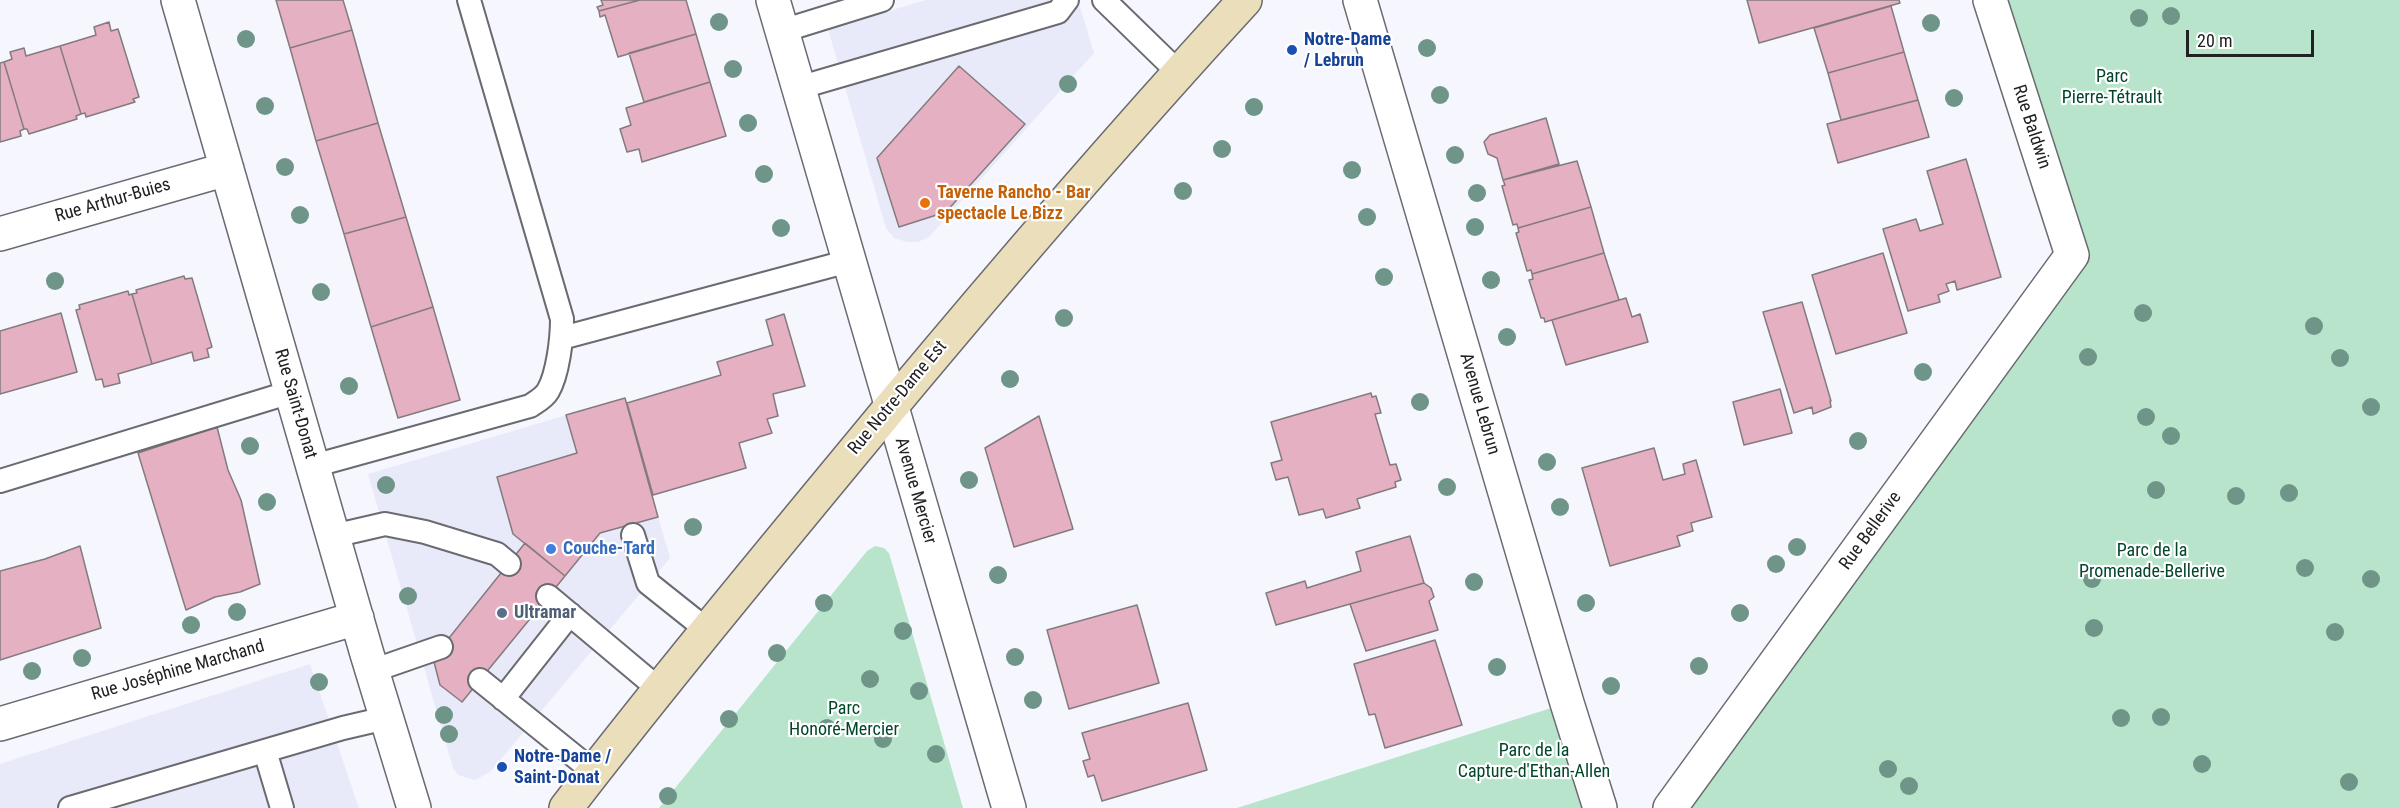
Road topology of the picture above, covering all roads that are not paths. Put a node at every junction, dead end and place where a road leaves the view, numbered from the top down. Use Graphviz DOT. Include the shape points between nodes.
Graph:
graph roads {
  1 [pos="178,0"];
  2 [pos="469,0"];
  3 [pos="882,0"];
  4 [pos="1067,0"];
  5 [pos="1104,0"];
  6 [pos="1245,0"];
  7 [pos="1360,0"];
  8 [pos="1990,0"];
  9 [pos="777,15"];
  10 [pos="1178,72"];
  11 [pos="798,88"];
  12 [pos="226,169"];
  13 [pos="0,234"];
  14 [pos="2072,255"];
  15 [pos="849,261"];
  16 [pos="562,338"];
  17 [pos="291,392"];
  18 [pos="891,408"];
  19 [pos="313,466"];
  20 [pos="0,481"];
  21 [pos="633,535"];
  22 [pos="333,536"];
  23 [pos="509,564"];
  24 [pos="548,596"];
  25 [pos="570,614"];
  26 [pos="357,618"];
  27 [pos="708,630"];
  28 [pos="441,647"];
  29 [pos="372,671"];
  30 [pos="480,680"];
  31 [pos="660,690"];
  32 [pos="503,699"];
  33 [pos="386,718"];
  34 [pos="0,724"];
  35 [pos="266,751"];
  36 [pos="594,772"];
  37 [pos="70,808"];
  38 [pos="282,808"];
  39 [pos="414,808"];
  40 [pos="566,808"];
  41 [pos="1009,808"];
  42 [pos="1600,808"];
  43 [pos="1670,808"];
  1 -- 12 [label="street, Rue Saint-Donat"];
  2 -- 16 [label="lane" via="562,319"];
  3 -- 9 [label="lane"];
  4 -- 11 [label="lane" via="1058,12"];
  5 -- 10 [label="lane"];
  6 -- 10 [label="main road, Rue Notre-Dame Est"];
  7 -- 42 [label="street, Avenue Lebrun"];
  8 -- 14 [label="street, Rue Baldwin"];
  9 -- 11 [label="street, Avenue Mercier"];
  10 -- 18 [label="main road, Rue Notre-Dame Est" via="940,346"];
  11 -- 15 [label="street, Avenue Mercier"];
  12 -- 13 [label="street, Rue Arthur-Buies"];
  12 -- 17 [label="street, Rue Saint-Donat"];
  14 -- 43 [label="street, Rue Bellerive"];
  15 -- 16 [label="lane"];
  15 -- 18 [label="street, Avenue Mercier"];
  16 -- 19 [label="lane" via="548,391 530,406"];
  17 -- 19 [label="street, Rue Saint-Donat"];
  17 -- 20 [label="lane"];
  18 -- 27 [label="main road, Rue Notre-Dame Est"];
  18 -- 41 [label="street, Avenue Mercier"];
  19 -- 22 [label="street, Rue Saint-Donat"];
  21 -- 27 [label="lane" via="648,584"];
  22 -- 23 [label="lane" via="385,524 497,554"];
  22 -- 26 [label="street, Rue Saint-Donat"];
  24 -- 25 [label="lane"];
  25 -- 31 [label="lane"];
  25 -- 32 [label="lane"];
  26 -- 29 [label="street, Rue Saint-Donat"];
  26 -- 34 [label="street, Rue Joséphine Marchand"];
  27 -- 31 [label="main road, Rue Notre-Dame Est"];
  28 -- 29 [label="lane"];
  29 -- 33 [label="street, Rue Saint-Donat"];
  30 -- 32 [label="lane"];
  31 -- 36 [label="main road, Rue Notre-Dame Est"];
  32 -- 36 [label="lane"];
  33 -- 35 [label="lane"];
  33 -- 39 [label="street, Rue Saint-Donat"];
  35 -- 37 [label="lane"];
  35 -- 38 [label="lane"];
  36 -- 40 [label="main road, Rue Notre-Dame Est"];
}
